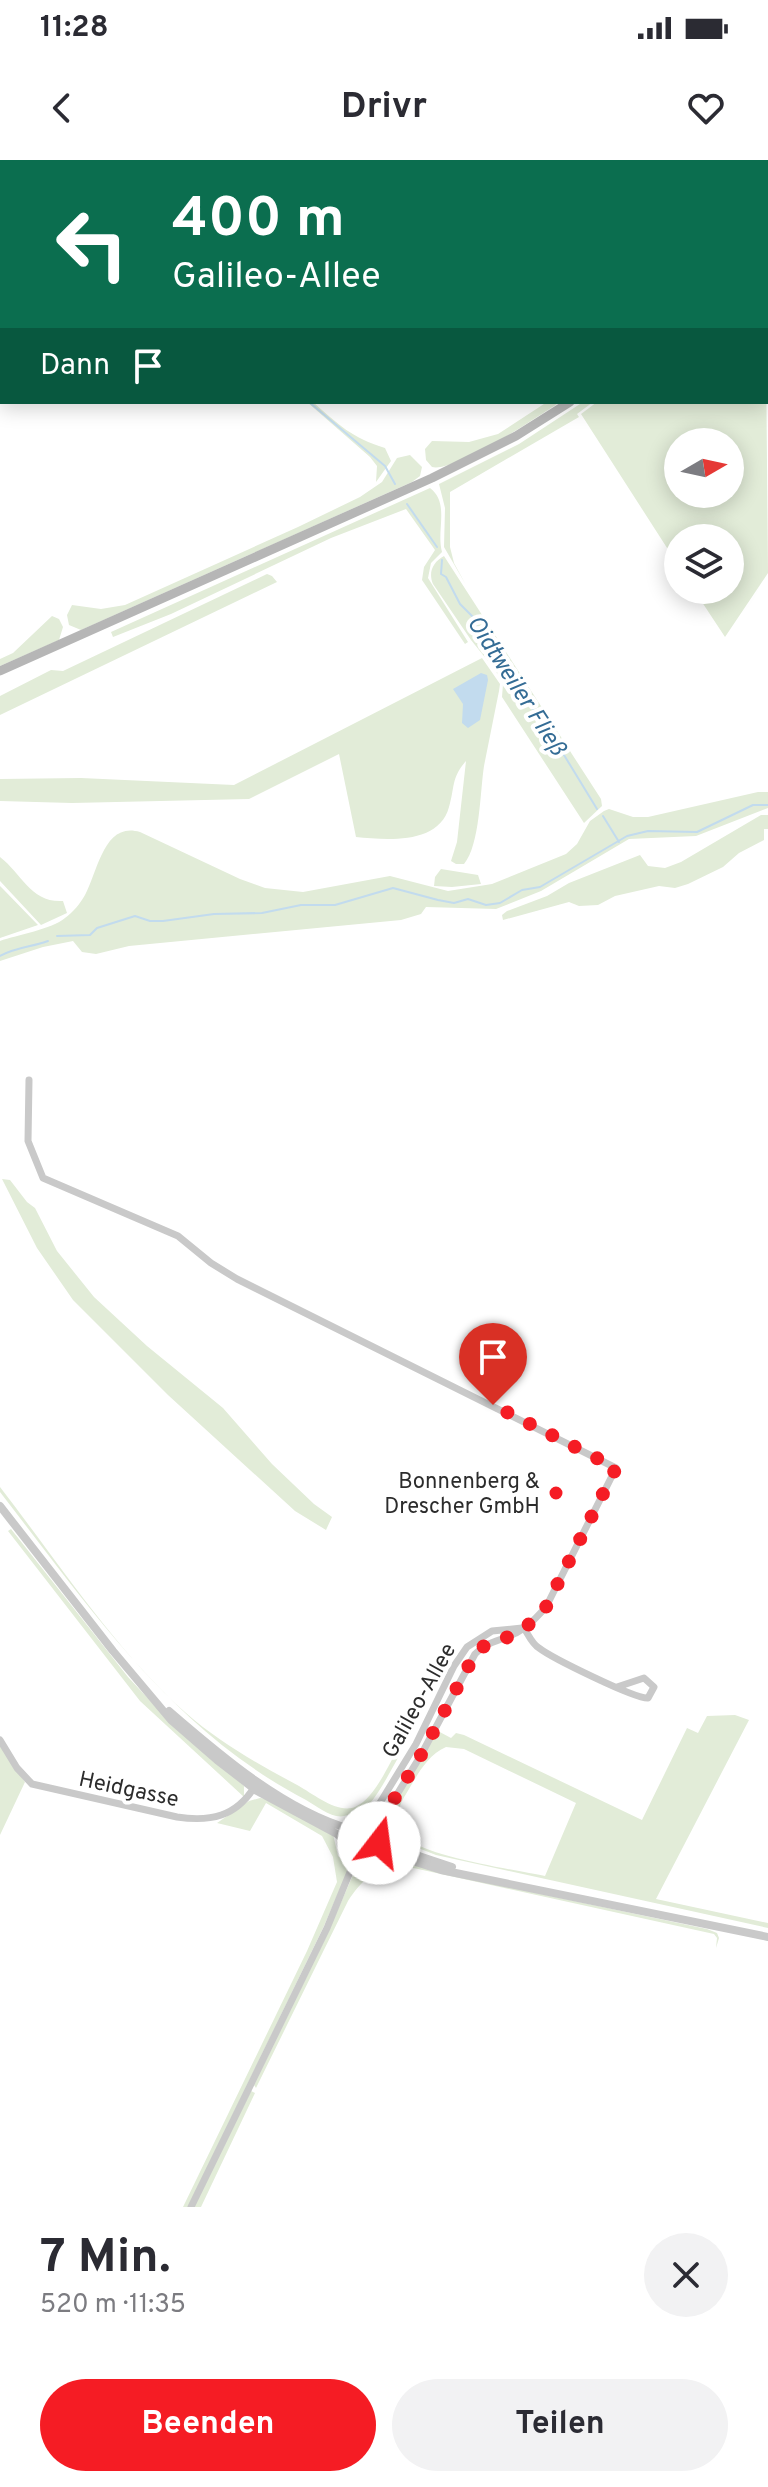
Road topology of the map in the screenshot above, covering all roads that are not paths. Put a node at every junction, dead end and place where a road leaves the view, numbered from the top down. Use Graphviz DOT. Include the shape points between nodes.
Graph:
graph roads {
  1 [pos="567,404"];
  2 [pos="0,671"];
  3 [pos="29,1080"];
  4 [pos="0,1506"];
  5 [pos="524,1628"];
  6 [pos="617,1687"];
  7 [pos="0,1740"];
  8 [pos="256,1785"];
  9 [pos="372,1826"];
  10 [pos="350,1829"];
  11 [pos="379,1840"];
  12 [pos="346,1842"];
  13 [pos="374,1852"];
  14 [pos="357,1855"];
  15 [pos="480,1876"];
  16 [pos="768,1937"];
  17 [pos="191,2207"];
  1 -- 2 [label="main road" via="432,478"];
  3 -- 5 [label="street, Galileo-Allee" via="28,1141 43,1178 178,1236 237,1279 616,1468 546,1607"];
  4 -- 8 [label="street" via="153,1697"];
  5 -- 6 [label="street" via="538,1648"];
  5 -- 9 [label="street, Galileo-Allee" via="475,1654 421,1755"];
  6 -- 6 [label="street" via="645,1700 654,1691 644,1678"];
  7 -- 8 [label="street, Heidgasse" via="32,1784 177,1817 221,1817 238,1807"];
  8 -- 10 [label="street"];
  8 -- 12 [label="street"];
  9 -- 10 [label="street" via="356,1824"];
  9 -- 11 [label="street"];
  10 -- 12 [label="street"];
  11 -- 13 [label="street"];
  11 -- 15 [label="street"];
  12 -- 14 [label="street"];
  13 -- 14 [label="street"];
  13 -- 15 [label="street"];
  14 -- 17 [label="street" via="327,1928"];
  15 -- 16 [label="street"];
}
